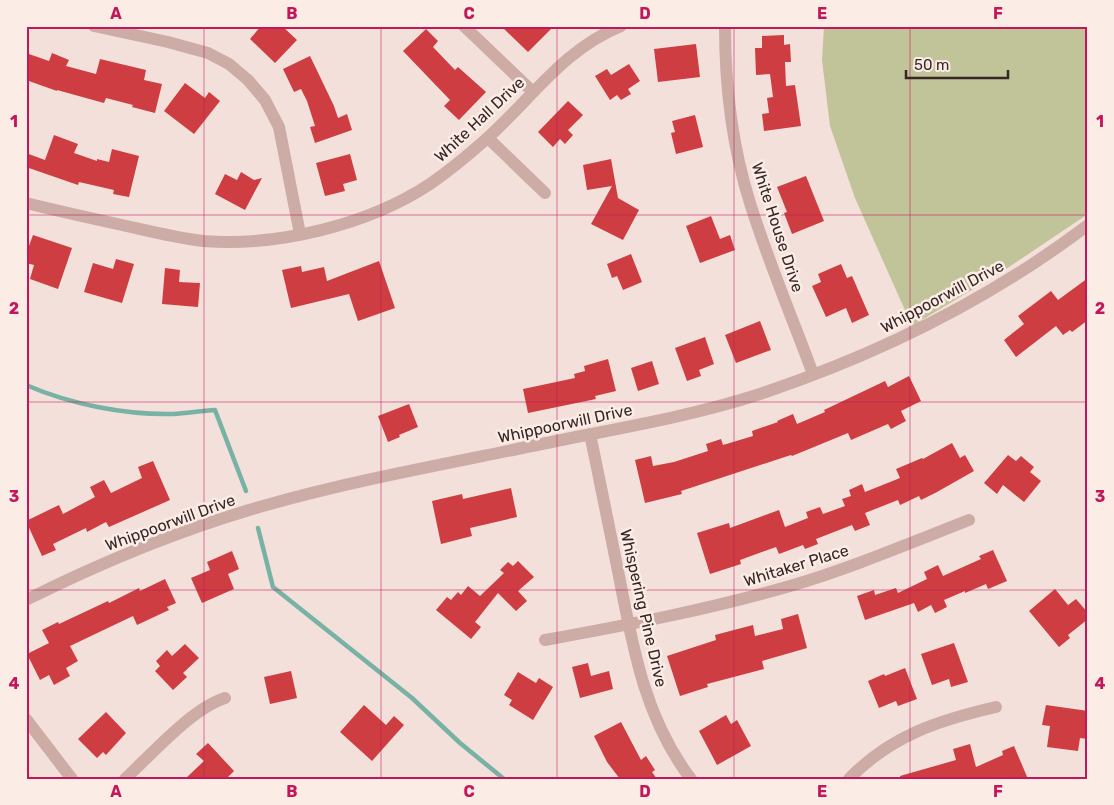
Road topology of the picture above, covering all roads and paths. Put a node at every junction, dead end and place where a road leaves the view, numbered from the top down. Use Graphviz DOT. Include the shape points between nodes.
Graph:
graph roads {
  1 [pos="94,26"];
  2 [pos="464,26"];
  3 [pos="621,26"];
  4 [pos="725,26"];
  5 [pos="532,92"];
  6 [pos="488,138"];
  7 [pos="545,193"];
  8 [pos="26,203"];
  9 [pos="1088,225"];
  10 [pos="300,234"];
  11 [pos="813,374"];
  12 [pos="590,434"];
  13 [pos="968,520"];
  14 [pos="26,600"];
  15 [pos="628,625"];
  16 [pos="545,640"];
  17 [pos="225,698"];
  18 [pos="996,706"];
  19 [pos="26,719"];
  20 [pos="72,779"];
  21 [pos="125,779"];
  22 [pos="691,779"];
  23 [pos="849,779"];
  1 -- 10 [label="street" via="208,53 229,64 248,80 265,100 278,127"];
  2 -- 5 [label="street"];
  3 -- 5 [label="street, White Hall Drive" via="579,49"];
  4 -- 11 [label="street, White House Drive" via="728,91 743,179"];
  5 -- 6 [label="street, White Hall Drive"];
  6 -- 7 [label="street"];
  6 -- 10 [label="street, White Hall Drive" via="437,179 398,202 346,222"];
  8 -- 10 [label="street, White Hall Drive" via="189,239 239,241"];
  9 -- 11 [label="street, Whippoorwill Drive" via="964,306 898,340"];
  11 -- 12 [label="street, Whippoorwill Drive" via="720,405"];
  12 -- 14 [label="street, Whippoorwill Drive" via="267,505 160,542"];
  12 -- 15 [label="street, Whispering Pine Drive"];
  13 -- 15 [label="street, Whitaker Place" via="792,585"];
  15 -- 16 [label="street, Whitaker Place"];
  15 -- 22 [label="street, Whispering Pine Drive" via="649,703 667,742"];
  17 -- 21 [label="street" via="195,714"];
  18 -- 23 [label="street" via="922,728 867,761"];
  19 -- 20 [label="street"];
}
